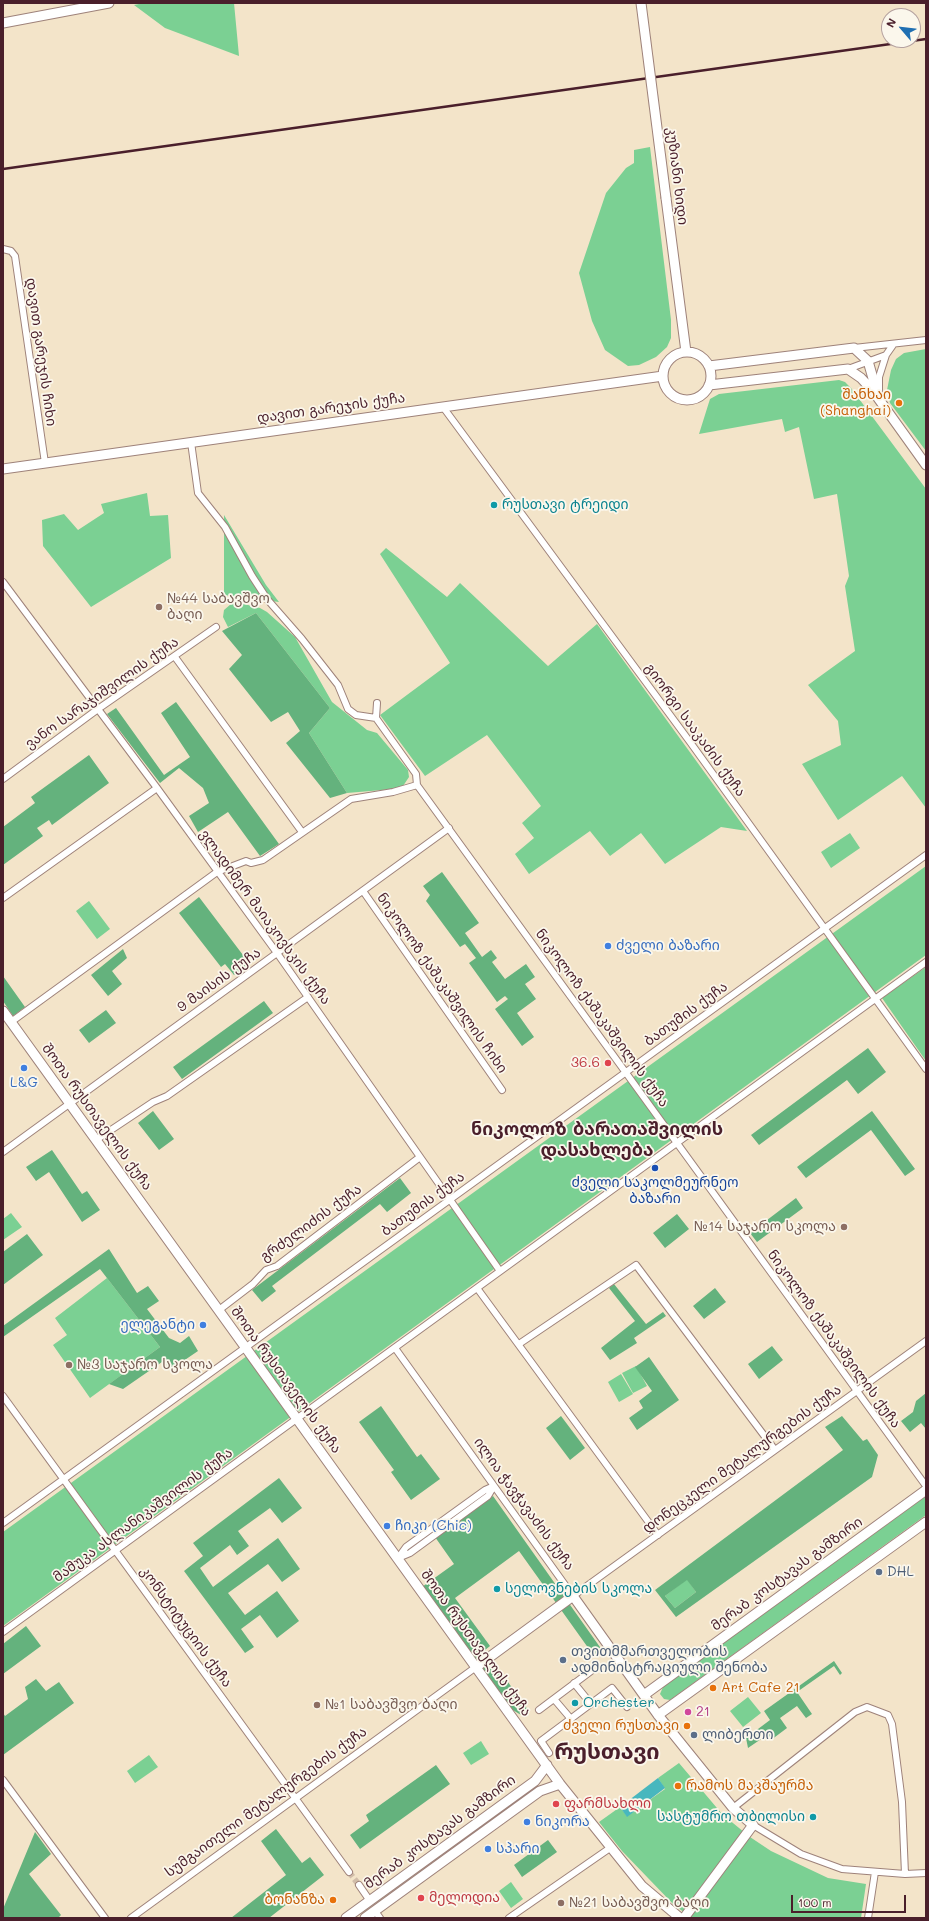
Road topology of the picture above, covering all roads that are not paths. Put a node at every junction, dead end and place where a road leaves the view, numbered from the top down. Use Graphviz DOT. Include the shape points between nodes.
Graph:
graph roads {
  1 [pos="110,3"];
  2 [pos="641,3"];
  3 [pos="3,23"];
  4 [pos="4,249"];
  5 [pos="926,340"];
  6 [pos="893,345"];
  7 [pos="854,348"];
  8 [pos="686,352"];
  9 [pos="886,355"];
  10 [pos="868,361"];
  11 [pos="709,366"];
  12 [pos="848,369"];
  13 [pos="663,376"];
  14 [pos="709,385"];
  15 [pos="879,400"];
  16 [pos="443,407"];
  17 [pos="191,442"];
  18 [pos="45,463"];
  19 [pos="926,465"];
  20 [pos="3,469"];
  21 [pos="3,582"];
  22 [pos="216,627"];
  23 [pos="175,657"];
  24 [pos="377,703"];
  25 [pos="98,709"];
  26 [pos="376,718"];
  27 [pos="3,779"];
  28 [pos="417,785"];
  29 [pos="157,788"];
  30 [pos="449,828"];
  31 [pos="302,832"];
  32 [pos="926,856"];
  33 [pos="217,872"];
  34 [pos="363,891"];
  35 [pos="3,898"];
  36 [pos="825,929"];
  37 [pos="277,953"];
  38 [pos="926,962"];
  39 [pos="308,997"];
  40 [pos="876,999"];
  41 [pos="3,1011"];
  42 [pos="11,1022"];
  43 [pos="926,1069"];
  44 [pos="627,1072"];
  45 [pos="502,1090"];
  46 [pos="70,1103"];
  47 [pos="96,1140"];
  48 [pos="677,1142"];
  49 [pos="3,1152"];
  50 [pos="420,1157"];
  51 [pos="451,1199"];
  52 [pos="500,1271"];
  53 [pos="477,1288"];
  54 [pos="219,1310"];
  55 [pos="926,1341"];
  56 [pos="519,1344"];
  57 [pos="246,1347"];
  58 [pos="394,1348"];
  59 [pos="856,1390"];
  60 [pos="3,1396"];
  61 [pos="297,1418"];
  62 [pos="775,1450"];
  63 [pos="63,1479"];
  64 [pos="494,1486"];
  65 [pos="926,1486"];
  66 [pos="926,1490"];
  67 [pos="926,1522"];
  68 [pos="3,1523"];
  69 [pos="658,1535"];
  70 [pos="115,1550"];
  71 [pos="398,1558"];
  72 [pos="573,1596"];
  73 [pos="3,1632"];
  74 [pos="476,1667"];
  75 [pos="591,1670"];
  76 [pos="574,1683"];
  77 [pos="644,1695"];
  78 [pos="554,1699"];
  79 [pos="591,1704"];
  80 [pos="628,1708"];
  81 [pos="539,1710"];
  82 [pos="658,1715"];
  83 [pos="571,1719"];
  84 [pos="549,1753"];
  85 [pos="546,1765"];
  86 [pos="3,1780"];
  87 [pos="560,1784"];
  88 [pos="296,1798"];
  89 [pos="733,1808"];
  90 [pos="753,1825"];
  91 [pos="610,1848"];
  92 [pos="349,1872"];
  93 [pos="875,1872"];
  94 [pos="926,1873"];
  95 [pos="905,1874"];
  96 [pos="359,1885"];
  97 [pos="370,1900"];
  98 [pos="377,1914"];
  99 [pos="105,1918"];
  100 [pos="130,1918"];
  101 [pos="346,1918"];
  102 [pos="365,1918"];
  103 [pos="509,1918"];
  104 [pos="680,1918"];
  105 [pos="684,1918"];
  106 [pos="868,1918"];
  1 -- 3 [label="street"];
  2 -- 8 [label="street, კუზიანი ხიდი, bridge"];
  4 -- 18 [label="street, დავით გარეჯის ჩიხი" via="14,256"];
  5 -- 6 [label="street"];
  6 -- 7 [label="street"];
  6 -- 9 [label="street"];
  7 -- 10 [label="street"];
  7 -- 11 [label="street"];
  8 -- 11 [label="street" via="702,357"];
  8 -- 13 [label="street" via="667,362"];
  9 -- 10 [label="street"];
  9 -- 15 [label="street" via="879,377"];
  10 -- 12 [label="street"];
  10 -- 15 [label="street"];
  11 -- 14 [label="street"];
  12 -- 14 [label="street"];
  12 -- 15 [label="street" via="860,378"];
  13 -- 14 [label="street" via="667,390 682,399 698,396 705,392"];
  13 -- 16 [label="street, დავით გარეჯის ქუჩა"];
  15 -- 19 [label="street"];
  16 -- 17 [label="street, დავით გარეჯის ქუჩა"];
  16 -- 36 [label="street, გიორგი სააკაძის ქუჩა"];
  17 -- 18 [label="street, დავით გარეჯის ქუჩა"];
  17 -- 26 [label="street" via="198,493 225,527 267,600 302,639 338,686 348,709 356,715"];
  18 -- 20 [label="street, დავით გარეჯის ქუჩა"];
  21 -- 25 [label="street, ვლადიმერ მაიაკოვსკის ქუჩა"];
  22 -- 23 [label="street, ვანო სარაჯიშვილის ქუჩა"];
  23 -- 25 [label="street, ვანო სარაჯიშვილის ქუჩა"];
  23 -- 31 [label="street"];
  24 -- 26 [label="street"];
  25 -- 27 [label="street, ვანო სარაჯიშვილის ქუჩა"];
  25 -- 29 [label="street, ვლადიმერ მაიაკოვსკის ქუჩა"];
  26 -- 28 [label="street, ნიკოლოზ ქაშაკაშვილის ქუჩა" via="416,774"];
  28 -- 30 [label="street, ნიკოლოზ ქაშაკაშვილის ქუჩა"];
  28 -- 31 [label="street" via="394,792 351,798"];
  29 -- 33 [label="street, ვლადიმერ მაიაკოვსკის ქუჩა"];
  29 -- 35 [label="street"];
  30 -- 34 [label="street, 9 მაისის ქუჩა"];
  30 -- 44 [label="street, ნიკოლოზ ქაშაკაშვილის ქუჩა"];
  31 -- 33 [label="street" via="263,860 251,863 246,861"];
  32 -- 36 [label="street, ბათუმის ქუჩა"];
  33 -- 37 [label="street, ვლადიმერ მაიაკოვსკის ქუჩა"];
  33 -- 42 [label="street"];
  34 -- 37 [label="street, 9 მაისის ქუჩა"];
  34 -- 45 [label="street, ნიკოლოზ ქაშაკაშვილის ჩიხი"];
  36 -- 40 [label="street, გიორგი სააკაძის ქუჩა"];
  36 -- 44 [label="street, ბათუმის ქუჩა"];
  37 -- 39 [label="street, ვლადიმერ მაიაკოვსკის ქუჩა"];
  37 -- 46 [label="street, 9 მაისის ქუჩა"];
  38 -- 40 [label="street"];
  39 -- 47 [label="street" via="167,1096 153,1102"];
  39 -- 50 [label="street, ვლადიმერ მაიაკოვსკის ქუჩა"];
  40 -- 43 [label="street, გიორგი სააკაძის ქუჩა"];
  40 -- 48 [label="street"];
  41 -- 42 [label="street, შოთა რუსთაველის ქუჩა"];
  42 -- 46 [label="street, შოთა რუსთაველის ქუჩა"];
  44 -- 48 [label="street, ნიკოლოზ ქაშაკაშვილის ქუჩა"];
  44 -- 51 [label="street, ბათუმის ქუჩა"];
  46 -- 47 [label="street, შოთა რუსთაველის ქუჩა"];
  46 -- 49 [label="street, 9 მაისის ქუჩა"];
  47 -- 54 [label="street, შოთა რუსთაველის ქუჩა"];
  48 -- 52 [label="street"];
  48 -- 59 [label="street, ნიკოლოზ ქაშაკაშვილის ქუჩა"];
  50 -- 51 [label="street, ვლადიმერ მაიაკოვსკის ქუჩა"];
  50 -- 54 [label="street, გრძელიძის ქუჩა" via="278,1266 266,1270 253,1284"];
  51 -- 52 [label="street, ვლადიმერ მაიაკოვსკის ქუჩა"];
  51 -- 57 [label="street, ბათუმის ქუჩა"];
  52 -- 53 [label="street"];
  53 -- 56 [label="street"];
  53 -- 58 [label="street"];
  54 -- 57 [label="street, შოთა რუსთაველის ქუჩა"];
  55 -- 59 [label="street, დონეცკელი მეტალურგების ქუჩა"];
  56 -- 62 [label="street" via="636,1265"];
  56 -- 69 [label="street"];
  57 -- 61 [label="street, შოთა რუსთაველის ქუჩა"];
  57 -- 63 [label="street"];
  58 -- 61 [label="street"];
  58 -- 64 [label="street, ილია ჭავჭავაძის ქუჩა"];
  59 -- 62 [label="street, დონეცკელი მეტალურგების ქუჩა"];
  59 -- 65 [label="street, ნიკოლოზ ქაშაკაშვილის ქუჩა"];
  60 -- 63 [label="street, კონსტიტუციის ქუჩა"];
  61 -- 70 [label="street, მამუკა ასლანიკაშვილის ქუჩა"];
  61 -- 71 [label="street, შოთა რუსთაველის ქუჩა"];
  62 -- 69 [label="street, დონეცკელი მეტალურგების ქუჩა"];
  63 -- 68 [label="street"];
  63 -- 70 [label="street, კონსტიტუციის ქუჩა"];
  64 -- 71 [label="street" via="485,1490 447,1522 406,1547"];
  64 -- 72 [label="street, ილია ჭავჭავაძის ქუჩა"];
  66 -- 77 [label="street, მერაბ კოსტავას გამზირი"];
  67 -- 82 [label="street"];
  69 -- 72 [label="street, დონეცკელი მეტალურგების ქუჩა"];
  70 -- 73 [label="street, მამუკა ასლანიკაშვილის ქუჩა"];
  70 -- 88 [label="street, კონსტიტუციის ქუჩა"];
  71 -- 74 [label="street, შოთა რუსთაველის ქუჩა"];
  72 -- 74 [label="street, სუმგაითელი მეტალურგების ქუჩა"];
  72 -- 77 [label="street, ილია ჭავჭავაძის ქუჩა"];
  74 -- 85 [label="street, შოთა რუსთაველის ქუჩა"];
  74 -- 88 [label="street, სუმგაითელი მეტალურგების ქუჩა"];
  75 -- 76 [label="street"];
  76 -- 78 [label="street"];
  76 -- 79 [label="street"];
  77 -- 82 [label="street, ილია ჭავჭავაძის ქუჩა"];
  78 -- 81 [label="street"];
  78 -- 83 [label="street"];
  79 -- 80 [label="street" via="612,1688"];
  79 -- 83 [label="street"];
  82 -- 89 [label="street, ილია ჭავჭავაძის ქუჩა"];
  83 -- 84 [label="street" via="541,1741"];
  85 -- 87 [label="street, შოთა რუსთაველის ქუჩა"];
  85 -- 97 [label="street, მერაბ კოსტავას გამზირი" via="535,1781"];
  86 -- 99 [label="street"];
  87 -- 91 [label="street, შოთა რუსთაველის ქუჩა"];
  87 -- 98 [label="street, მერაბ კოსტავას გამზირი" via="540,1790"];
  88 -- 92 [label="street, კონსტიტუციის ქუჩა"];
  88 -- 100 [label="street, სუმგაითელი მეტალურგების ქუჩა"];
  89 -- 90 [label="street, ილია ჭავჭავაძის ქუჩა"];
  89 -- 95 [label="street" via="855,1712 867,1707 888,1715 892,1724 902,1802"];
  90 -- 93 [label="street" via="801,1854 842,1869"];
  90 -- 105 [label="street"];
  91 -- 103 [label="street"];
  91 -- 104 [label="street, შოთა რუსთაველის ქუჩა" via="642,1886"];
  93 -- 95 [label="street"];
  93 -- 106 [label="street"];
  94 -- 95 [label="street"];
  96 -- 97 [label="street"];
  97 -- 101 [label="street, მერაბ კოსტავას გამზირი"];
  98 -- 102 [label="street, მერაბ კოსტავას გამზირი"];
}
